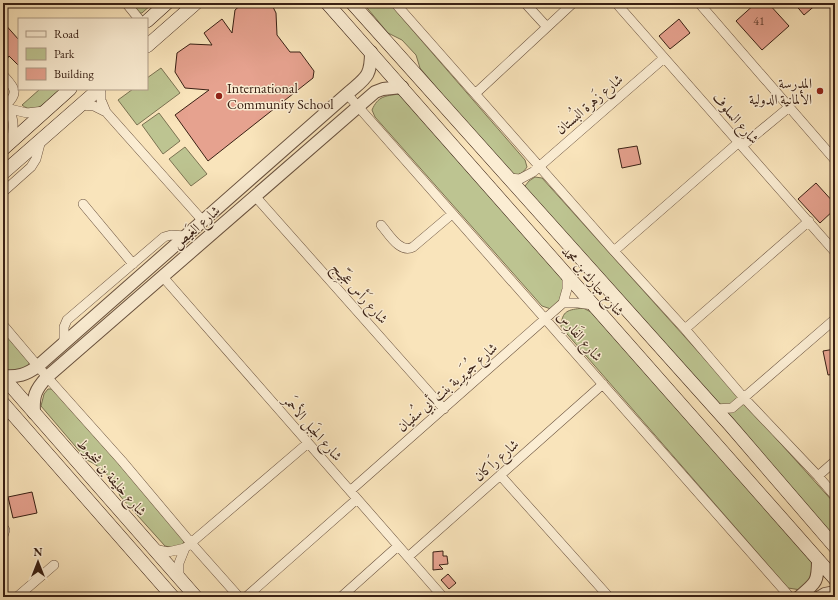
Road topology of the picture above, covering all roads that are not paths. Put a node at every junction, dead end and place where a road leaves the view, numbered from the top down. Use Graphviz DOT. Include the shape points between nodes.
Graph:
graph roads {
  1 [pos="126,3"];
  2 [pos="167,3"];
  3 [pos="196,3"];
  4 [pos="327,3"];
  5 [pos="352,3"];
  6 [pos="396,3"];
  7 [pos="525,3"];
  8 [pos="573,3"];
  9 [pos="616,3"];
  10 [pos="699,3"];
  11 [pos="138,18"];
  12 [pos="148,20"];
  13 [pos="547,27"];
  14 [pos="148,45"];
  15 [pos="371,52"];
  16 [pos="664,58"];
  17 [pos="3,75"];
  18 [pos="402,87"];
  19 [pos="69,90"];
  20 [pos="99,90"];
  21 [pos="100,90"];
  22 [pos="476,93"];
  23 [pos="347,94"];
  24 [pos="6,105"];
  25 [pos="80,105"];
  26 [pos="358,107"];
  27 [pos="788,108"];
  28 [pos="44,111"];
  29 [pos="106,112"];
  30 [pos="42,139"];
  31 [pos="740,144"];
  32 [pos="7,145"];
  33 [pos="835,160"];
  34 [pos="536,169"];
  35 [pos="3,173"];
  36 [pos="509,178"];
  37 [pos="3,192"];
  38 [pos="523,194"];
  39 [pos="255,196"];
  40 [pos="83,204"];
  41 [pos="452,214"];
  42 [pos="203,221"];
  43 [pos="809,221"];
  44 [pos="381,226"];
  45 [pos="186,236"];
  46 [pos="614,251"];
  47 [pos="835,252"];
  48 [pos="133,264"];
  49 [pos="567,275"];
  50 [pos="163,277"];
  51 [pos="563,303"];
  52 [pos="593,305"];
  53 [pos="546,318"];
  54 [pos="835,319"];
  55 [pos="3,325"];
  56 [pos="686,329"];
  57 [pos="64,343"];
  58 [pos="38,366"];
  59 [pos="3,376"];
  60 [pos="47,377"];
  61 [pos="603,384"];
  62 [pos="743,397"];
  63 [pos="3,403"];
  64 [pos="732,408"];
  65 [pos="444,409"];
  66 [pos="716,409"];
  67 [pos="34,413"];
  68 [pos="730,425"];
  69 [pos="308,443"];
  70 [pos="835,461"];
  71 [pos="500,475"];
  72 [pos="818,476"];
  73 [pos="350,491"];
  74 [pos="835,496"];
  75 [pos="357,499"];
  76 [pos="3,527"];
  77 [pos="3,536"];
  78 [pos="188,545"];
  79 [pos="398,546"];
  80 [pos="835,547"];
  81 [pos="154,549"];
  82 [pos="408,557"];
  83 [pos="818,560"];
  84 [pos="54,565"];
  85 [pos="179,577"];
  86 [pos="835,579"];
  87 [pos="835,592"];
  88 [pos="17,597"];
  89 [pos="173,597"];
  90 [pos="196,597"];
  91 [pos="239,597"];
  92 [pos="246,597"];
  93 [pos="341,597"];
  94 [pos="443,597"];
  95 [pos="609,597"];
  96 [pos="790,597"];
  97 [pos="799,597"];
  98 [pos="820,597"];
  1 -- 11 [label="street"];
  2 -- 12 [label="main road"];
  3 -- 14 [label="main road"];
  4 -- 15 [label="main road, شارع مبارك بن محمد"];
  5 -- 36 [label="main road, شارع مبارك بن محمد"];
  6 -- 22 [label="street"];
  7 -- 13 [label="street"];
  8 -- 13 [label="street"];
  9 -- 16 [label="street, شارع السلوف"];
  10 -- 27 [label="street"];
  13 -- 22 [label="street"];
  15 -- 18 [label="main road, شارع مبارك بن محمد"];
  15 -- 23 [label="street, شارع الغَيص" via="369,72"];
  16 -- 31 [label="street, شارع السلوف"];
  16 -- 34 [label="street, شارع زَهرة البُستان"];
  17 -- 24 [label="street" via="13,86 14,91 12,100"];
  18 -- 26 [label="street, شارع الغَيص" via="379,90"];
  18 -- 49 [label="main road, شارع مبارك بن محمد"];
  19 -- 28 [label="main road"];
  20 -- 25 [label="main road"];
  21 -- 29 [label="street"];
  22 -- 34 [label="street"];
  23 -- 26 [label="street, شارع الفَارِس"];
  23 -- 42 [label="street, شارع الغَيص"];
  24 -- 28 [label="street" via="27,113"];
  24 -- 32 [label="street" via="14,125"];
  25 -- 29 [label="street" via="94,106"];
  25 -- 30 [label="main road"];
  26 -- 39 [label="street, شارع الغَيص"];
  26 -- 41 [label="street, شارع الفَارِس"];
  27 -- 31 [label="street"];
  27 -- 33 [label="street"];
  28 -- 32 [label="main road"];
  29 -- 42 [label="street"];
  30 -- 35 [label="main road"];
  30 -- 37 [label="street" via="31,167"];
  31 -- 43 [label="street, شارع السلوف"];
  31 -- 46 [label="street"];
  34 -- 36 [label="street, شارع زَهرة البُستان" via="520,179"];
  34 -- 38 [label="street, شارع زَهرة البُستان" via="525,183"];
  34 -- 46 [label="street"];
  36 -- 38 [label="main road, شارع مبارك بن محمد"];
  38 -- 66 [label="main road, شارع مبارك بن محمد"];
  39 -- 50 [label="street, شارع الغَيص"];
  39 -- 65 [label="street, شارع رَأس عجَيِّج"];
  40 -- 48 [label="street"];
  41 -- 44 [label="street" via="408,249 400,247"];
  41 -- 53 [label="street, شارع الفَارِس"];
  42 -- 45 [label="street, شارع الغَيص"];
  43 -- 47 [label="street, شارع السلوف"];
  43 -- 56 [label="street"];
  45 -- 48 [label="street" via="166,236"];
  45 -- 57 [label="street, شارع الغَيص"];
  46 -- 56 [label="street"];
  48 -- 57 [label="street" via="67,320 64,327"];
  49 -- 51 [label="street"];
  49 -- 52 [label="main road, شارع مبارك بن محمد"];
  50 -- 60 [label="street, شارع الغَيص"];
  50 -- 69 [label="street, شارع الجَبل الأحمَر"];
  51 -- 52 [label="street"];
  51 -- 53 [label="street, شارع جُوَيرِية بنت أبي سُفيان"];
  52 -- 83 [label="main road, شارع مبارك بن محمد"];
  53 -- 61 [label="street, شارع الفَارِس"];
  53 -- 65 [label="street, شارع جُوَيرِية بنت أبي سُفيان"];
  54 -- 62 [label="street"];
  55 -- 58 [label="street"];
  56 -- 62 [label="street"];
  57 -- 58 [label="street, شارع الغَيص"];
  58 -- 59 [label="street, شارع الغَيص" via="20,376"];
  58 -- 60 [label="street"];
  59 -- 67 [label="main road, شارع خليفة بن شخبوط"];
  60 -- 67 [label="street, شارع الغَيص" via="35,393"];
  60 -- 78 [label="street" via="122,461"];
  61 -- 71 [label="street, شارع رَاكان"];
  61 -- 96 [label="street, شارع الفَارِس"];
  62 -- 64 [label="street"];
  62 -- 72 [label="street"];
  63 -- 89 [label="main road"];
  64 -- 66 [label="street"];
  64 -- 68 [label="street"];
  65 -- 73 [label="street, شارع جُوَيرِية بنت أبي سُفيان"];
  66 -- 68 [label="main road, شارع مبارك بن محمد"];
  67 -- 81 [label="main road, شارع خليفة بن شخبوط"];
  68 -- 80 [label="main road, شارع مبارك بن محمد"];
  69 -- 73 [label="street, شارع الجَبل الأحمَر"];
  69 -- 78 [label="street"];
  70 -- 72 [label="street"];
  71 -- 82 [label="street, شارع رَاكان"];
  71 -- 95 [label="street"];
  72 -- 74 [label="street"];
  73 -- 75 [label="street, شارع الجَبل الأحمَر"];
  75 -- 79 [label="street, شارع الجَبل الأحمَر"];
  75 -- 92 [label="street"];
  76 -- 77 [label="street"];
  78 -- 81 [label="street" via="168,552"];
  78 -- 85 [label="street" via="179,563"];
  78 -- 91 [label="street"];
  79 -- 82 [label="street, شارع الجَبل الأحمَر"];
  79 -- 93 [label="street"];
  81 -- 85 [label="main road, شارع خليفة بن شخبوط"];
  82 -- 94 [label="street, شارع الجَبل الأحمَر"];
  83 -- 86 [label="main road, شارع مبارك بن محمد"];
  83 -- 97 [label="street" via="815,582"];
  84 -- 88 [label="street"];
  85 -- 90 [label="main road, شارع خليفة بن شخبوط"];
  87 -- 98 [label="street"];
}
